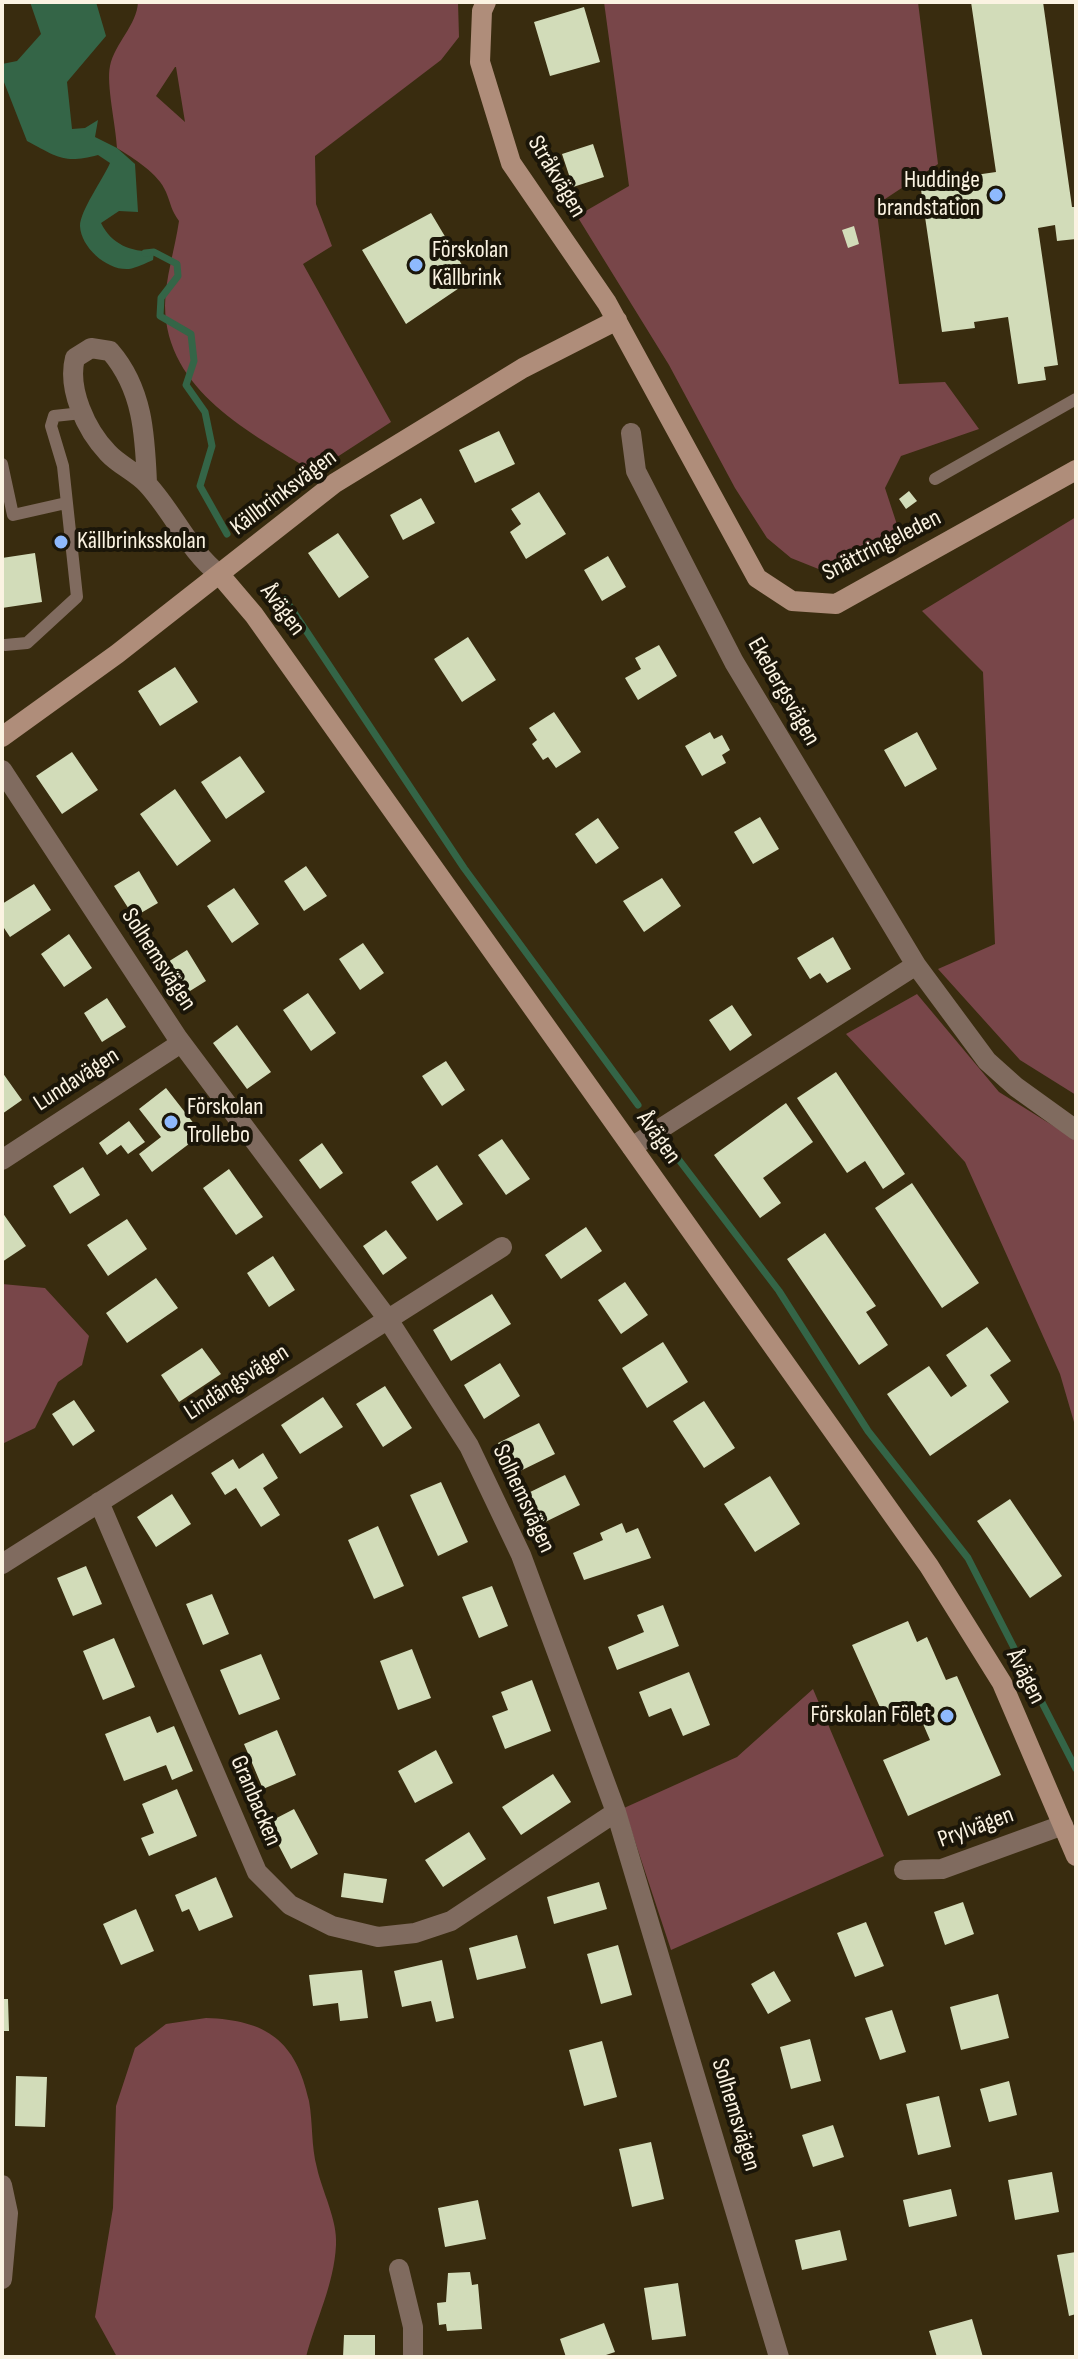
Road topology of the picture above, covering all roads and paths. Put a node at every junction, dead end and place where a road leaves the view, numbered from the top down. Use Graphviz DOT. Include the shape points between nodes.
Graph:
graph roads {
  1 [pos="486,2"];
  2 [pos="617,320"];
  3 [pos="1076,399"];
  4 [pos="82,413"];
  5 [pos="631,433"];
  6 [pos="2,464"];
  7 [pos="1076,470"];
  8 [pos="935,479"];
  9 [pos="147,483"];
  10 [pos="66,503"];
  11 [pos="220,575"];
  12 [pos="5,645"];
  13 [pos="2,737"];
  14 [pos="2,770"];
  15 [pos="916,965"];
  16 [pos="181,1043"];
  17 [pos="1076,1130"];
  18 [pos="632,1147"];
  19 [pos="2,1160"];
  20 [pos="502,1247"];
  21 [pos="387,1318"];
  22 [pos="99,1502"];
  23 [pos="2,1564"];
  24 [pos="616,1812"];
  25 [pos="1063,1825"];
  26 [pos="1076,1856"];
  27 [pos="904,1870"];
  28 [pos="2,2185"];
  29 [pos="399,2269"];
  30 [pos="2,2279"];
  31 [pos="413,2357"];
  32 [pos="779,2357"];
  1 -- 2 [label="street, Stråkvägen" via="480,62 511,163"];
  2 -- 7 [label="street, Snättringeleden" via="757,578 792,601 836,604"];
  2 -- 11 [label="street, Källbrinksvägen" via="523,368 335,483"];
  3 -- 8 [label="lane"];
  4 -- 9 [label="street, Åvägen" via="107,453"];
  4 -- 9 [label="street, Åvägen" via="71,375 75,358 91,348 110,351 125,369 144,423"];
  4 -- 10 [label="lane" via="54,416 51,426 63,466"];
  5 -- 15 [label="street, Ekebergsvägen" via="636,471 734,662"];
  6 -- 10 [label="lane" via="13,515"];
  9 -- 11 [label="street, Åvägen" via="192,549"];
  10 -- 12 [label="lane" via="77,597 27,643"];
  11 -- 13 [label="street, Källbrinksvägen"];
  11 -- 18 [label="street, Åvägen" via="254,615"];
  14 -- 16 [label="street, Solhemsvägen"];
  15 -- 17 [label="street, Ekebergsvägen" via="987,1061"];
  15 -- 18 [label="street"];
  16 -- 19 [label="street, Lundavägen"];
  16 -- 21 [label="street, Solhemsvägen"];
  18 -- 25 [label="street, Åvägen" via="967,1625 1002,1683"];
  20 -- 21 [label="street, Lindängsvägen"];
  21 -- 22 [label="street, Lindängsvägen"];
  21 -- 24 [label="street, Solhemsvägen" via="469,1446 518,1547"];
  22 -- 23 [label="street, Lindängsvägen"];
  22 -- 24 [label="street, Granbacken" via="257,1872 290,1905 332,1926 378,1937 415,1933 451,1921"];
  24 -- 32 [label="street, Solhemsvägen"];
  25 -- 26 [label="street, Åvägen"];
  25 -- 27 [label="street, Prylvägen" via="942,1869"];
  28 -- 30 [label="street" via="8,2213"];
  29 -- 31 [label="street" via="413,2327"];
}
